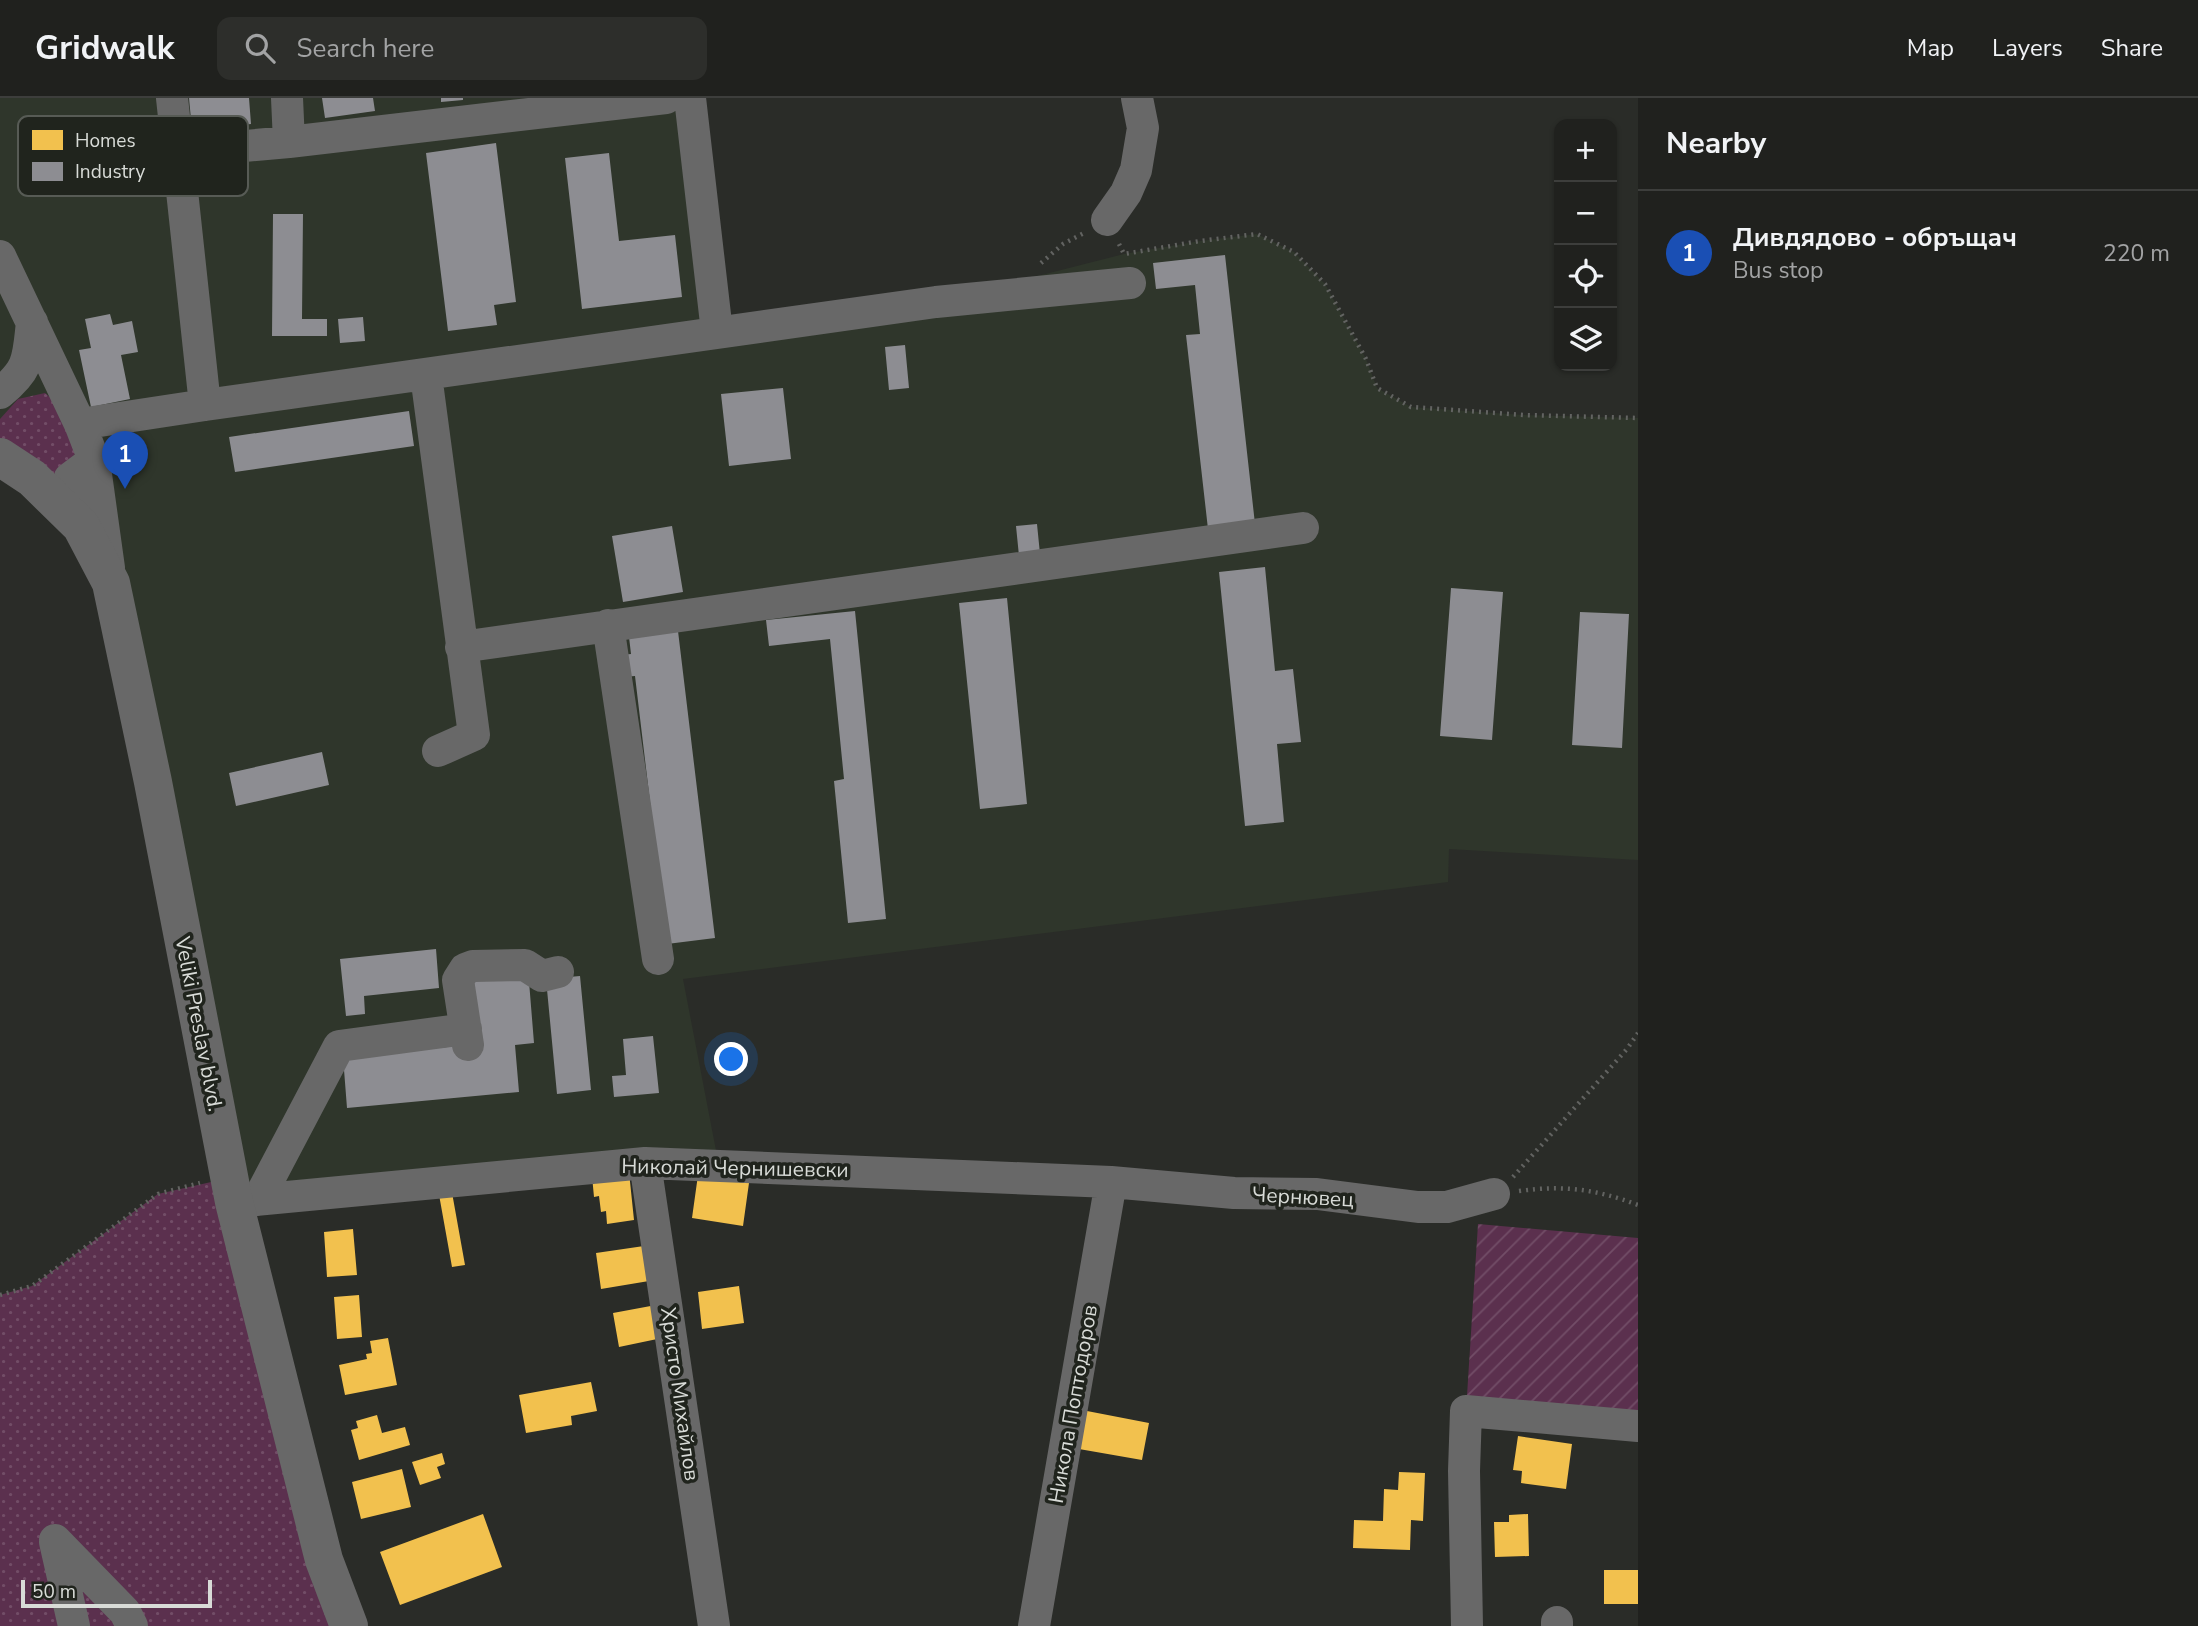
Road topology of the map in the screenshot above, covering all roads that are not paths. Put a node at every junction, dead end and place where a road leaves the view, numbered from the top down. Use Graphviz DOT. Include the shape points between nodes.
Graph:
graph roads {
  1 [pos="172,98"];
  2 [pos="287,98"];
  3 [pos="666,98"];
  4 [pos="690,98"];
  5 [pos="1137,98"];
  6 [pos="174,116"];
  7 [pos="289,142"];
  8 [pos="248,146"];
  9 [pos="182,196"];
  10 [pos="1107,220"];
  11 [pos="0,256"];
  12 [pos="1130,283"];
  13 [pos="32,320"];
  14 [pos="717,332"];
  15 [pos="426,375"];
  16 [pos="0,393"];
  17 [pos="205,405"];
  18 [pos="80,424"];
  19 [pos="0,457"];
  20 [pos="94,460"];
  21 [pos="81,526"];
  22 [pos="1303,528"];
  23 [pos="111,583"];
  24 [pos="608,625"];
  25 [pos="461,647"];
  26 [pos="438,751"];
  27 [pos="658,959"];
  28 [pos="558,972"];
  29 [pos="645,1163"];
  30 [pos="1111,1182"];
  31 [pos="240,1193"];
  32 [pos="1494,1194"];
  33 [pos="1638,1426"];
  34 [pos="74,1626"];
  35 [pos="132,1626"];
  36 [pos="349,1626"];
  37 [pos="714,1626"];
  38 [pos="1034,1626"];
  39 [pos="1467,1626"];
  1 -- 6 [label="street"];
  2 -- 7 [label="street"];
  3 -- 7 [label="street"];
  4 -- 14 [label="street"];
  5 -- 10 [label="street" via="1143,128 1136,170"];
  7 -- 8 [label="street"];
  9 -- 17 [label="street"];
  11 -- 13 [label="street"];
  12 -- 14 [label="street" via="936,302"];
  13 -- 16 [label="street" via="28,361"];
  13 -- 18 [label="street"];
  14 -- 15 [label="street"];
  15 -- 17 [label="street"];
  15 -- 25 [label="street"];
  17 -- 18 [label="street"];
  18 -- 20 [label="street"];
  19 -- 21 [label="main road, Veliki Preslav blvd." via="32,478"];
  20 -- 21 [label="street" via="70,478"];
  20 -- 23 [label="street"];
  21 -- 23 [label="main road, Veliki Preslav blvd."];
  22 -- 24 [label="street"];
  23 -- 31 [label="main road, Veliki Preslav blvd."];
  24 -- 25 [label="street"];
  24 -- 27 [label="street"];
  25 -- 26 [label="street" via="474,735"];
  28 -- 31 [label="street" via="541,976 525,965 473,966 458,980 467,1037 339,1046"];
  29 -- 30 [label="street, Николай Чернишевски"];
  29 -- 31 [label="street, Николай Чернишевски"];
  29 -- 37 [label="street, Христо Михайлов"];
  30 -- 32 [label="street, Чернювец" via="1234,1193 1317,1194 1418,1207 1447,1207"];
  30 -- 38 [label="street, Никола Поптодоров"];
  31 -- 36 [label="main road, Veliki Preslav blvd." via="324,1560"];
  33 -- 39 [label="street" via="1466,1411"];
  34 -- 35 [label="street" via="55,1540 125,1612"];
}
